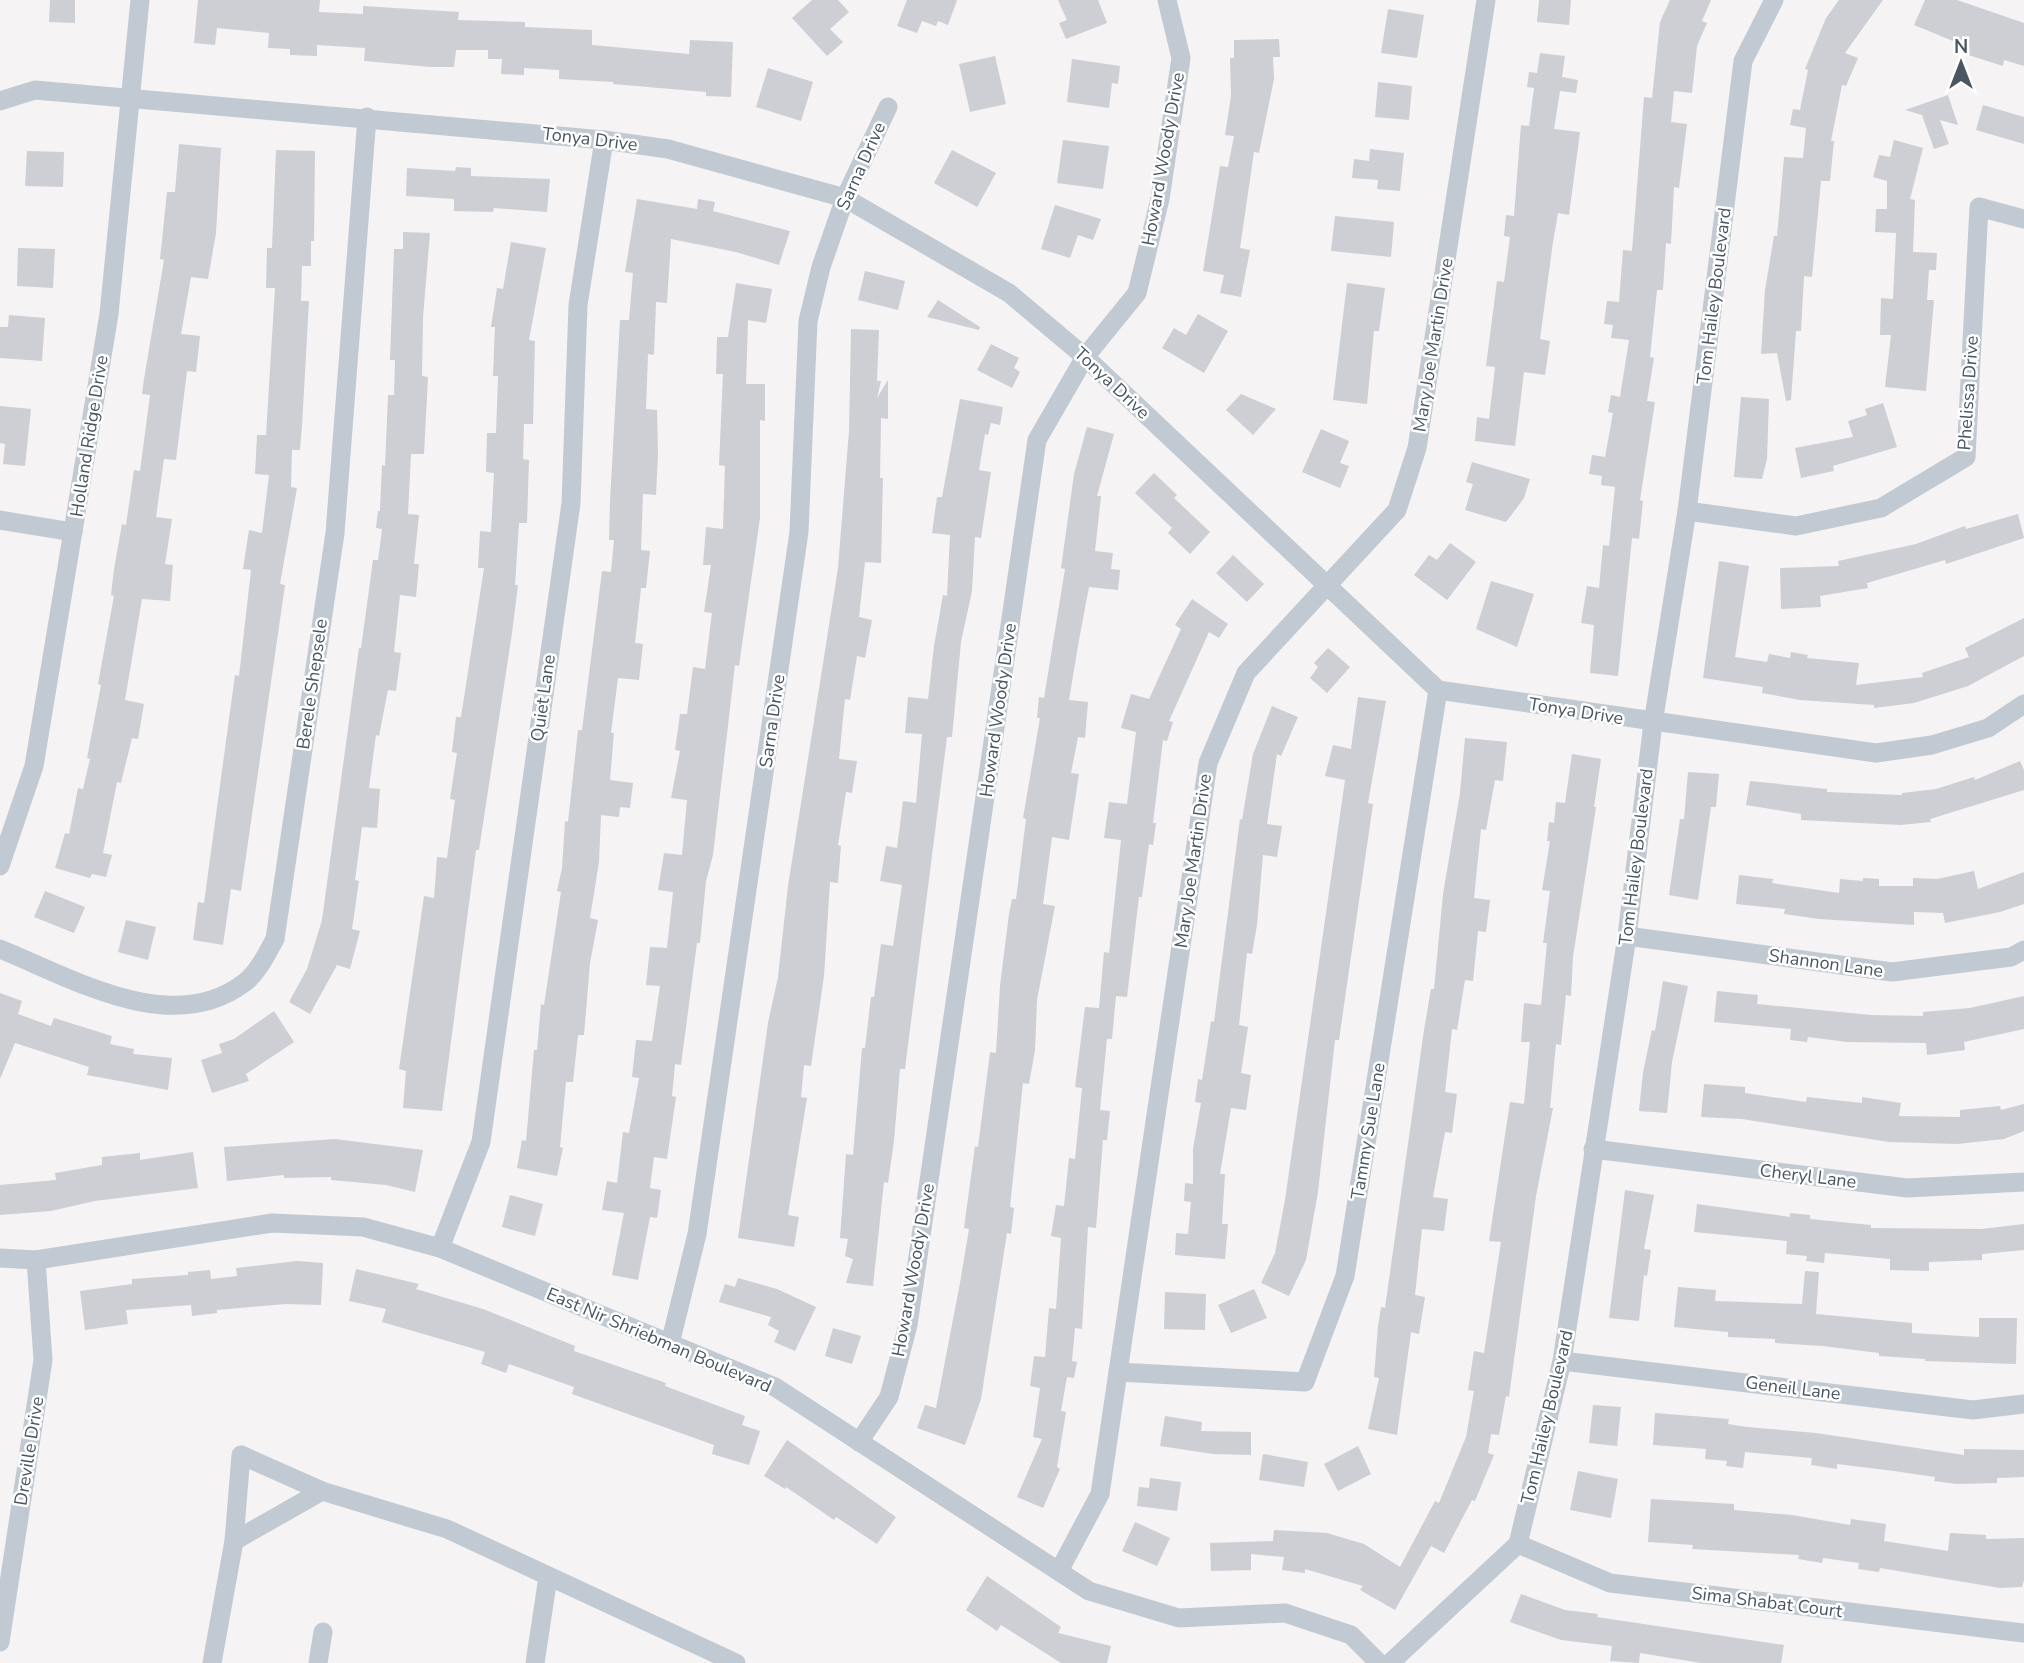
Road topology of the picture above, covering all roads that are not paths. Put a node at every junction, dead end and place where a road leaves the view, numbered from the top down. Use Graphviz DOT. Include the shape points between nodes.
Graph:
graph roads {
  1 [pos="140,0"];
  2 [pos="1167,0"];
  3 [pos="1486,0"];
  4 [pos="1774,0"];
  5 [pos="131,98"];
  6 [pos="0,101"];
  7 [pos="888,107"];
  8 [pos="367,117"];
  9 [pos="604,139"];
  10 [pos="845,198"];
  11 [pos="2024,219"];
  12 [pos="1085,357"];
  13 [pos="1687,511"];
  14 [pos="0,520"];
  15 [pos="73,532"];
  16 [pos="1329,586"];
  17 [pos="1438,690"];
  18 [pos="2024,704"];
  19 [pos="1653,723"];
  20 [pos="0,866"];
  21 [pos="1627,936"];
  22 [pos="0,949"];
  23 [pos="2024,950"];
  24 [pos="1593,1149"];
  25 [pos="2024,1182"];
  26 [pos="439,1248"];
  27 [pos="0,1258"];
  28 [pos="36,1259"];
  29 [pos="670,1344"];
  30 [pos="1562,1361"];
  31 [pos="1118,1372"];
  32 [pos="2024,1404"];
  33 [pos="859,1442"];
  34 [pos="322,1491"];
  35 [pos="234,1541"];
  36 [pos="1518,1544"];
  37 [pos="1059,1571"];
  38 [pos="548,1577"];
  39 [pos="323,1632"];
  40 [pos="2024,1633"];
  41 [pos="0,1642"];
  42 [pos="212,1663"];
  43 [pos="318,1663"];
  44 [pos="535,1663"];
  45 [pos="736,1663"];
  46 [pos="1379,1663"];
  47 [pos="1390,1663"];
  1 -- 5 [label="street, Holland Ridge Drive"];
  2 -- 12 [label="street, Howard Woody Drive" via="1181,58 1160,199 1137,293"];
  3 -- 16 [label="street, Mary Joe Martin Drive" via="1417,448 1397,510"];
  4 -- 13 [label="street, Tom Hailey Boulevard" via="1743,61"];
  5 -- 6 [label="street, Tonya Drive" via="35,90"];
  5 -- 8 [label="street, Tonya Drive"];
  5 -- 15 [label="street, Holland Ridge Drive" via="109,314"];
  7 -- 10 [label="street, Sarna Drive"];
  8 -- 9 [label="street, Tonya Drive"];
  8 -- 22 [label="street, Berele Shepsele" via="335,533 275,939 246,983 193,1006 134,1002"];
  9 -- 10 [label="street, Tonya Drive" via="668,149"];
  9 -- 26 [label="street, Quiet Lane" via="578,305 571,503 481,1142"];
  10 -- 12 [label="street, Tonya Drive" via="1009,293"];
  10 -- 29 [label="street, Sarna Drive" via="808,321 799,532 697,1234"];
  11 -- 13 [label="street, Phelissa Drive" via="1979,207 1966,457 1881,508 1796,526"];
  12 -- 16 [label="street, Tonya Drive"];
  12 -- 33 [label="street, Howard Woody Drive" via="1037,440 908,1325 889,1397"];
  13 -- 19 [label="street, Tom Hailey Boulevard"];
  14 -- 15 [label="street"];
  15 -- 20 [label="street, Holland Ridge Drive" via="34,766"];
  16 -- 17 [label="street, Tonya Drive"];
  16 -- 31 [label="street, Mary Joe Martin Drive" via="1245,673 1208,762"];
  17 -- 19 [label="street, Tonya Drive"];
  17 -- 31 [label="street, Tammy Sue Lane" via="1345,1276 1305,1382"];
  18 -- 19 [label="street, Tonya Drive" via="1988,728 1932,746 1876,753"];
  19 -- 21 [label="street, Tom Hailey Boulevard"];
  21 -- 23 [label="street, Shannon Lane" via="1892,971 2011,957"];
  21 -- 24 [label="street, Tom Hailey Boulevard"];
  24 -- 25 [label="street, Cheryl Lane" via="1907,1188"];
  24 -- 30 [label="street, Tom Hailey Boulevard"];
  26 -- 28 [label="street, East Nir Shriebman Boulevard" via="363,1227 272,1223"];
  26 -- 29 [label="street, East Nir Shriebman Boulevard"];
  27 -- 28 [label="street, East Nir Shriebman Boulevard"];
  28 -- 41 [label="street, Dreville Drive" via="43,1360"];
  29 -- 33 [label="street, East Nir Shriebman Boulevard" via="775,1387"];
  30 -- 32 [label="street, Geneil Lane" via="1973,1410"];
  30 -- 36 [label="street, Tom Hailey Boulevard"];
  31 -- 37 [label="street, Mary Joe Martin Drive" via="1100,1494"];
  33 -- 37 [label="street, East Nir Shriebman Boulevard"];
  34 -- 35 [label="street"];
  34 -- 35 [label="street" via="242,1455"];
  34 -- 38 [label="street" via="447,1530"];
  35 -- 42 [label="street"];
  36 -- 40 [label="street, Sima Shabat Court" via="1610,1583"];
  36 -- 47 [label="street"];
  37 -- 46 [label="street, East Nir Shriebman Boulevard" via="1089,1591 1180,1618 1285,1613 1350,1635"];
  38 -- 44 [label="street"];
  38 -- 45 [label="street"];
  39 -- 43 [label="street"];
}
